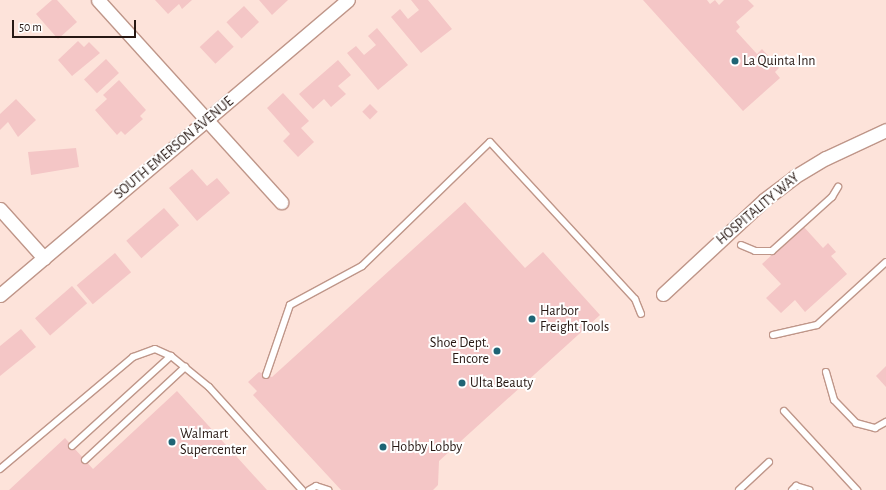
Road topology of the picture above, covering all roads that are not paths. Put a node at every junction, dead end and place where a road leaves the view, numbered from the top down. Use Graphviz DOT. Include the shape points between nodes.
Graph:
graph roads {
  1 [pos="98,0"];
  2 [pos="348,0"];
  3 [pos="207,120"];
  4 [pos="886,130"];
  5 [pos="838,187"];
  6 [pos="281,202"];
  7 [pos="0,209"];
  8 [pos="741,245"];
  9 [pos="44,258"];
  10 [pos="886,262"];
  11 [pos="663,294"];
  12 [pos="0,295"];
  13 [pos="640,314"];
  14 [pos="773,335"];
  15 [pos="171,356"];
  16 [pos="185,368"];
  17 [pos="826,372"];
  18 [pos="266,375"];
  19 [pos="784,411"];
  20 [pos="886,422"];
  21 [pos="72,446"];
  22 [pos="85,460"];
  23 [pos="769,462"];
  24 [pos="0,469"];
  25 [pos="302,490"];
  26 [pos="309,490"];
  27 [pos="328,490"];
  28 [pos="739,490"];
  29 [pos="792,490"];
  30 [pos="809,490"];
  31 [pos="856,490"];
  1 -- 3 [label="street"];
  2 -- 3 [label="street, SOUTH EMERSON AVENUE"];
  3 -- 6 [label="street"];
  3 -- 9 [label="street, SOUTH EMERSON AVENUE"];
  4 -- 11 [label="street, HOSPITALITY WAY" via="826,158 794,177 764,200"];
  5 -- 8 [label="lane" via="832,197 772,251 755,251"];
  7 -- 9 [label="street"];
  9 -- 12 [label="street, SOUTH EMERSON AVENUE"];
  10 -- 14 [label="lane" via="817,325"];
  13 -- 18 [label="lane" via="635,299 490,142 362,266 290,305"];
  15 -- 16 [label="lane"];
  15 -- 21 [label="lane"];
  15 -- 24 [label="lane" via="155,349 133,357"];
  16 -- 22 [label="lane"];
  16 -- 25 [label="lane" via="209,387"];
  17 -- 20 [label="lane" via="834,400 856,422 875,428"];
  19 -- 31 [label="lane"];
  23 -- 28 [label="lane"];
  26 -- 27 [label="lane" via="316,486"];
  29 -- 30 [label="lane" via="796,486"];
}
